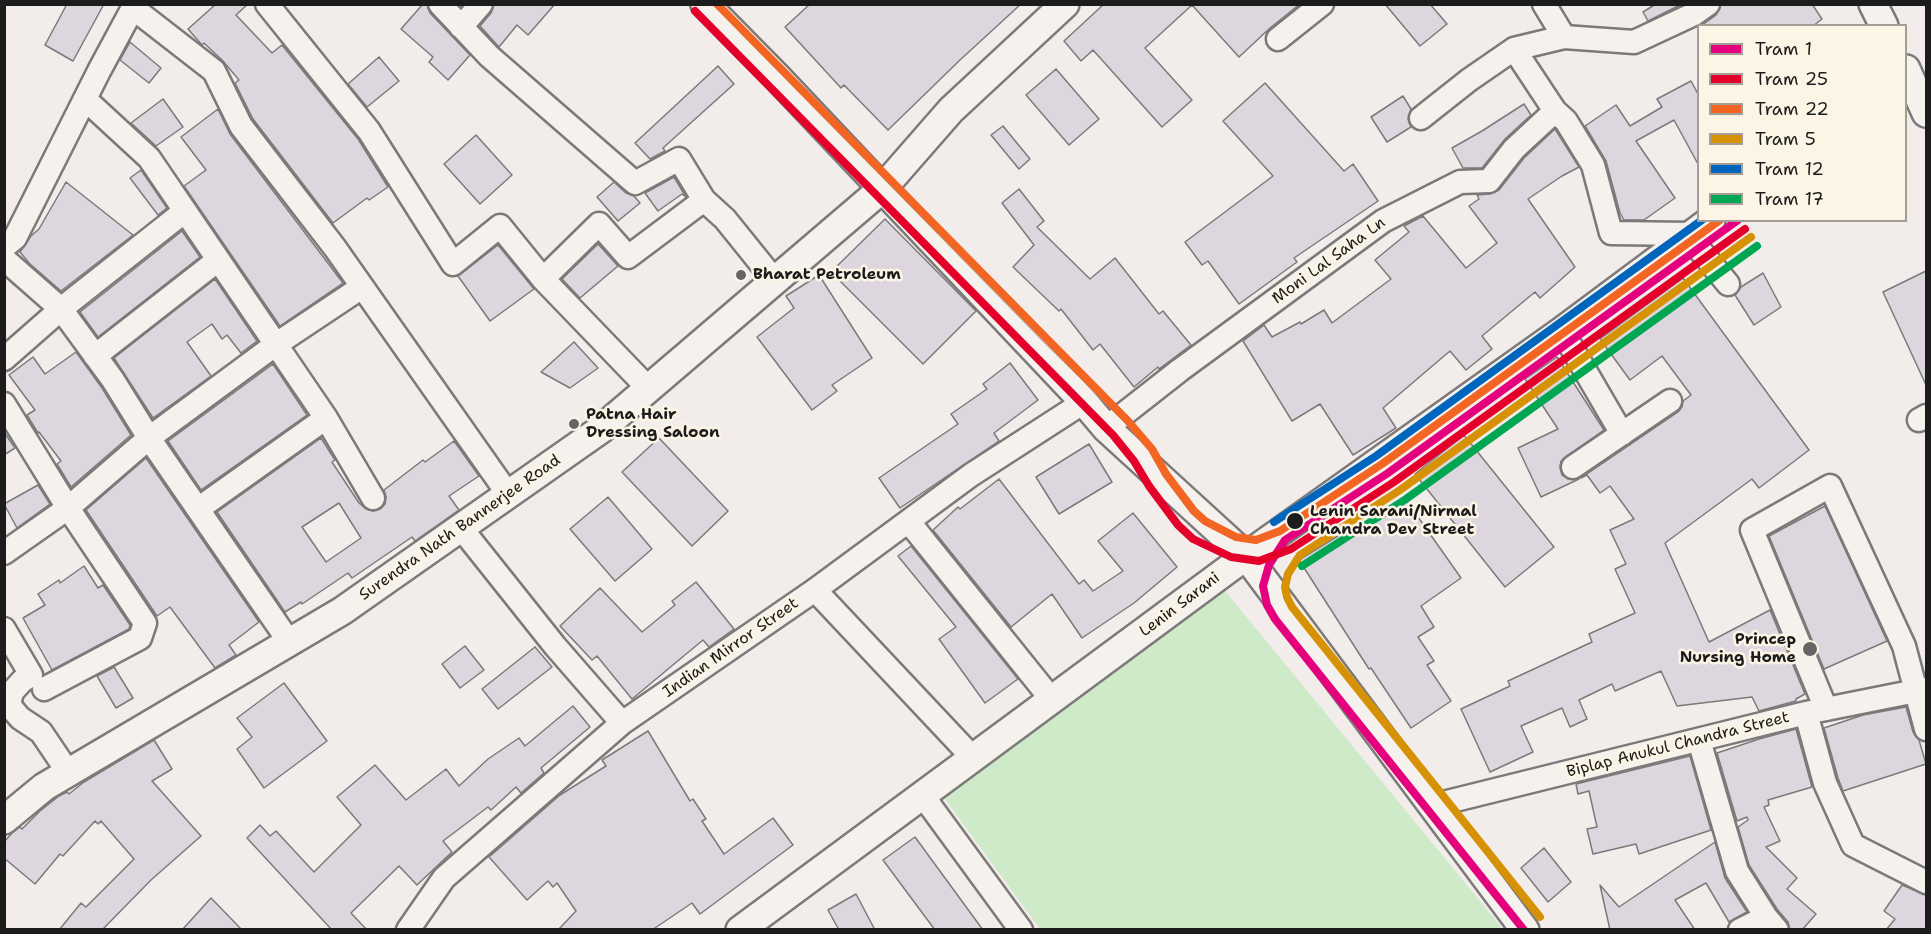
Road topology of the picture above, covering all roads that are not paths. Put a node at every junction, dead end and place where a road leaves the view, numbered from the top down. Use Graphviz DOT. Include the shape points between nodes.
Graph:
graph roads {
  1 [pos="267,4"];
  2 [pos="440,4"];
  3 [pos="481,4"];
  4 [pos="705,4"];
  5 [pos="1065,4"];
  6 [pos="1323,4"];
  7 [pos="1544,4"];
  8 [pos="1708,4"];
  9 [pos="1873,4"];
  10 [pos="134,6"];
  11 [pos="1883,24"];
  12 [pos="461,27"];
  13 [pos="1564,37"];
  14 [pos="1278,39"];
  15 [pos="1514,49"];
  16 [pos="1911,69"];
  17 [pos="85,99"];
  18 [pos="1556,111"];
  19 [pos="1926,113"];
  20 [pos="1421,118"];
  21 [pos="882,189"];
  22 [pos="704,200"];
  23 [pos="184,211"];
  24 [pos="1701,227"];
  25 [pos="4,248"];
  26 [pos="4,259"];
  27 [pos="218,260"];
  28 [pos="543,279"];
  29 [pos="775,281"];
  30 [pos="1728,284"];
  31 [pos="362,287"];
  32 [pos="62,309"];
  33 [pos="1562,330"];
  34 [pos="275,345"];
  35 [pos="95,356"];
  36 [pos="4,359"];
  37 [pos="648,388"];
  38 [pos="1670,401"];
  39 [pos="1084,402"];
  40 [pos="4,404"];
  41 [pos="326,418"];
  42 [pos="1106,428"];
  43 [pos="1622,434"];
  44 [pos="149,438"];
  45 [pos="1573,467"];
  46 [pos="508,494"];
  47 [pos="373,498"];
  48 [pos="68,508"];
  49 [pos="198,509"];
  50 [pos="909,522"];
  51 [pos="461,528"];
  52 [pos="4,553"];
  53 [pos="1246,556"];
  54 [pos="815,590"];
  55 [pos="4,629"];
  56 [pos="290,643"];
  57 [pos="44,689"];
  58 [pos="1922,690"];
  59 [pos="1052,700"];
  60 [pos="1816,711"];
  61 [pos="622,723"];
  62 [pos="1926,729"];
  63 [pos="1699,740"];
  64 [pos="974,759"];
  65 [pos="68,772"];
  66 [pos="922,796"];
  67 [pos="1431,806"];
  68 [pos="5,819"];
  69 [pos="1926,882"];
  70 [pos="1771,923"];
  71 [pos="408,930"];
  72 [pos="740,930"];
  73 [pos="1021,930"];
  74 [pos="1525,930"];
  75 [pos="1740,930"];
  1 -- 28 [label="street" via="369,131 453,264 500,226"];
  2 -- 12 [label="street"];
  3 -- 12 [label="street"];
  4 -- 21 [label="main road"];
  5 -- 21 [label="main road, Surendra Nath Bannerjee Road" via="951,110"];
  6 -- 14 [label="street"];
  7 -- 13 [label="street"];
  8 -- 13 [label="street" via="1634,42"];
  9 -- 11 [label="main road"];
  10 -- 17 [label="street"];
  10 -- 31 [label="street" via="214,71 241,126"];
  12 -- 22 [label="street" via="634,183 679,159"];
  13 -- 15 [label="street"];
  15 -- 18 [label="street"];
  15 -- 20 [label="street"];
  16 -- 19 [label="main road"];
  17 -- 23 [label="street" via="149,158"];
  17 -- 25 [label="street" via="15,238"];
  18 -- 24 [label="street" via="1593,165 1611,233"];
  18 -- 42 [label="street, Moni Lal Saha Ln" via="1514,149 1489,181 1460,182 1383,220"];
  21 -- 29 [label="main road, Surendra Nath Bannerjee Road"];
  21 -- 39 [label="main road"];
  22 -- 28 [label="street" via="628,257 599,225"];
  22 -- 29 [label="street" via="725,219"];
  23 -- 27 [label="street"];
  23 -- 32 [label="street"];
  24 -- 30 [label="street" via="1699,249"];
  24 -- 33 [label="main road, Lenin Sarani"];
  26 -- 32 [label="street"];
  27 -- 34 [label="street"];
  27 -- 35 [label="street"];
  28 -- 37 [label="street"];
  29 -- 37 [label="main road, Surendra Nath Bannerjee Road"];
  31 -- 34 [label="street"];
  31 -- 46 [label="street"];
  32 -- 35 [label="street"];
  32 -- 36 [label="street"];
  33 -- 43 [label="street"];
  33 -- 53 [label="main road, Lenin Sarani"];
  34 -- 41 [label="street"];
  34 -- 44 [label="street"];
  35 -- 44 [label="street"];
  37 -- 46 [label="main road, Surendra Nath Bannerjee Road" via="600,430"];
  38 -- 43 [label="street"];
  39 -- 42 [label="main road"];
  39 -- 50 [label="street, Indian Mirror Street" via="971,475"];
  40 -- 48 [label="street"];
  41 -- 47 [label="street"];
  41 -- 49 [label="street"];
  42 -- 53 [label="main road"];
  43 -- 45 [label="street"];
  44 -- 48 [label="street"];
  44 -- 49 [label="street"];
  46 -- 51 [label="main road, Surendra Nath Bannerjee Road"];
  48 -- 52 [label="street"];
  48 -- 57 [label="street" via="145,623 140,638"];
  49 -- 56 [label="street"];
  50 -- 54 [label="street, Indian Mirror Street"];
  50 -- 59 [label="street"];
  51 -- 56 [label="main road, Surendra Nath Bannerjee Road"];
  51 -- 61 [label="street"];
  53 -- 59 [label="main road, Lenin Sarani"];
  53 -- 67 [label="main road"];
  54 -- 61 [label="street, Indian Mirror Street"];
  54 -- 64 [label="street"];
  55 -- 65 [label="street" via="31,675 12,692 9,705 40,732"];
  56 -- 65 [label="main road, Surendra Nath Bannerjee Road"];
  58 -- 60 [label="street, Biplap Anukul Chandra Street"];
  58 -- 60 [label="street" via="1830,486 1752,530"];
  58 -- 62 [label="street"];
  59 -- 64 [label="main road, Lenin Sarani"];
  60 -- 63 [label="street, Biplap Anukul Chandra Street"];
  60 -- 69 [label="street" via="1825,783 1853,845"];
  61 -- 71 [label="street, Indian Mirror Street" via="444,878"];
  63 -- 67 [label="street, Biplap Anukul Chandra Street"];
  63 -- 70 [label="street" via="1737,871"];
  64 -- 66 [label="main road, Lenin Sarani"];
  65 -- 68 [label="main road, Surendra Nath Bannerjee Road" via="44,786"];
  66 -- 72 [label="main road, Lenin Sarani"];
  66 -- 73 [label="street"];
  67 -- 74 [label="main road"];
  70 -- 75 [label="street"];
}
